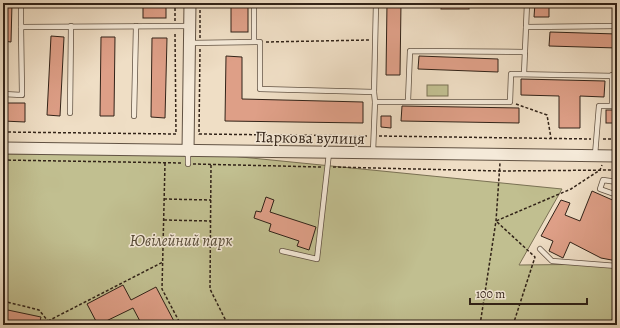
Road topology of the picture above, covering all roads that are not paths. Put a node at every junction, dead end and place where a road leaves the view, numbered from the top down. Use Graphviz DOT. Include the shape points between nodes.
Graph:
graph roads {
  1 [pos="21,3"];
  2 [pos="190,3"];
  3 [pos="254,3"];
  4 [pos="376,3"];
  5 [pos="527,3"];
  6 [pos="71,26"];
  7 [pos="136,26"];
  8 [pos="190,26"];
  9 [pos="617,26"];
  10 [pos="21,27"];
  11 [pos="526,27"];
  12 [pos="254,41"];
  13 [pos="195,43"];
  14 [pos="525,52"];
  15 [pos="524,74"];
  16 [pos="614,76"];
  17 [pos="374,92"];
  18 [pos="3,94"];
  19 [pos="408,101"];
  20 [pos="375,102"];
  21 [pos="615,106"];
  22 [pos="70,113"];
  23 [pos="134,116"];
  24 [pos="3,148"];
  25 [pos="188,151"];
  26 [pos="329,153"];
  27 [pos="373,154"];
  28 [pos="606,156"];
  29 [pos="188,164"];
  30 [pos="617,182"];
  31 [pos="617,195"];
  32 [pos="540,249"];
  33 [pos="282,251"];
  34 [pos="617,266"];
  1 -- 10 [label="lane"];
  2 -- 8 [label="street"];
  3 -- 12 [label="lane"];
  4 -- 17 [label="lane"];
  5 -- 11 [label="lane"];
  6 -- 7 [label="lane"];
  6 -- 10 [label="lane"];
  6 -- 22 [label="lane"];
  7 -- 8 [label="lane"];
  7 -- 23 [label="lane"];
  8 -- 13 [label="street"];
  9 -- 11 [label="lane"];
  10 -- 18 [label="lane" via="22,94"];
  11 -- 14 [label="lane"];
  12 -- 13 [label="lane"];
  12 -- 17 [label="lane" via="260,42 260,89"];
  13 -- 25 [label="street"];
  14 -- 15 [label="lane"];
  14 -- 19 [label="lane" via="410,51"];
  15 -- 16 [label="lane"];
  15 -- 19 [label="lane" via="511,74 510,102"];
  16 -- 21 [label="lane"];
  17 -- 20 [label="lane"];
  19 -- 20 [label="lane"];
  20 -- 27 [label="lane"];
  21 -- 28 [label="lane" via="599,106 596,139"];
  24 -- 25 [label="street, Паркова вулиця"];
  25 -- 26 [label="street, Паркова вулиця"];
  25 -- 29 [label="lane"];
  26 -- 27 [label="street, Паркова вулиця"];
  26 -- 33 [label="lane" via="317,258"];
  27 -- 28 [label="street, Паркова вулиця"];
  30 -- 31 [label="lane" via="603,180 600,189"];
  32 -- 34 [label="lane" via="552,261"];
}
